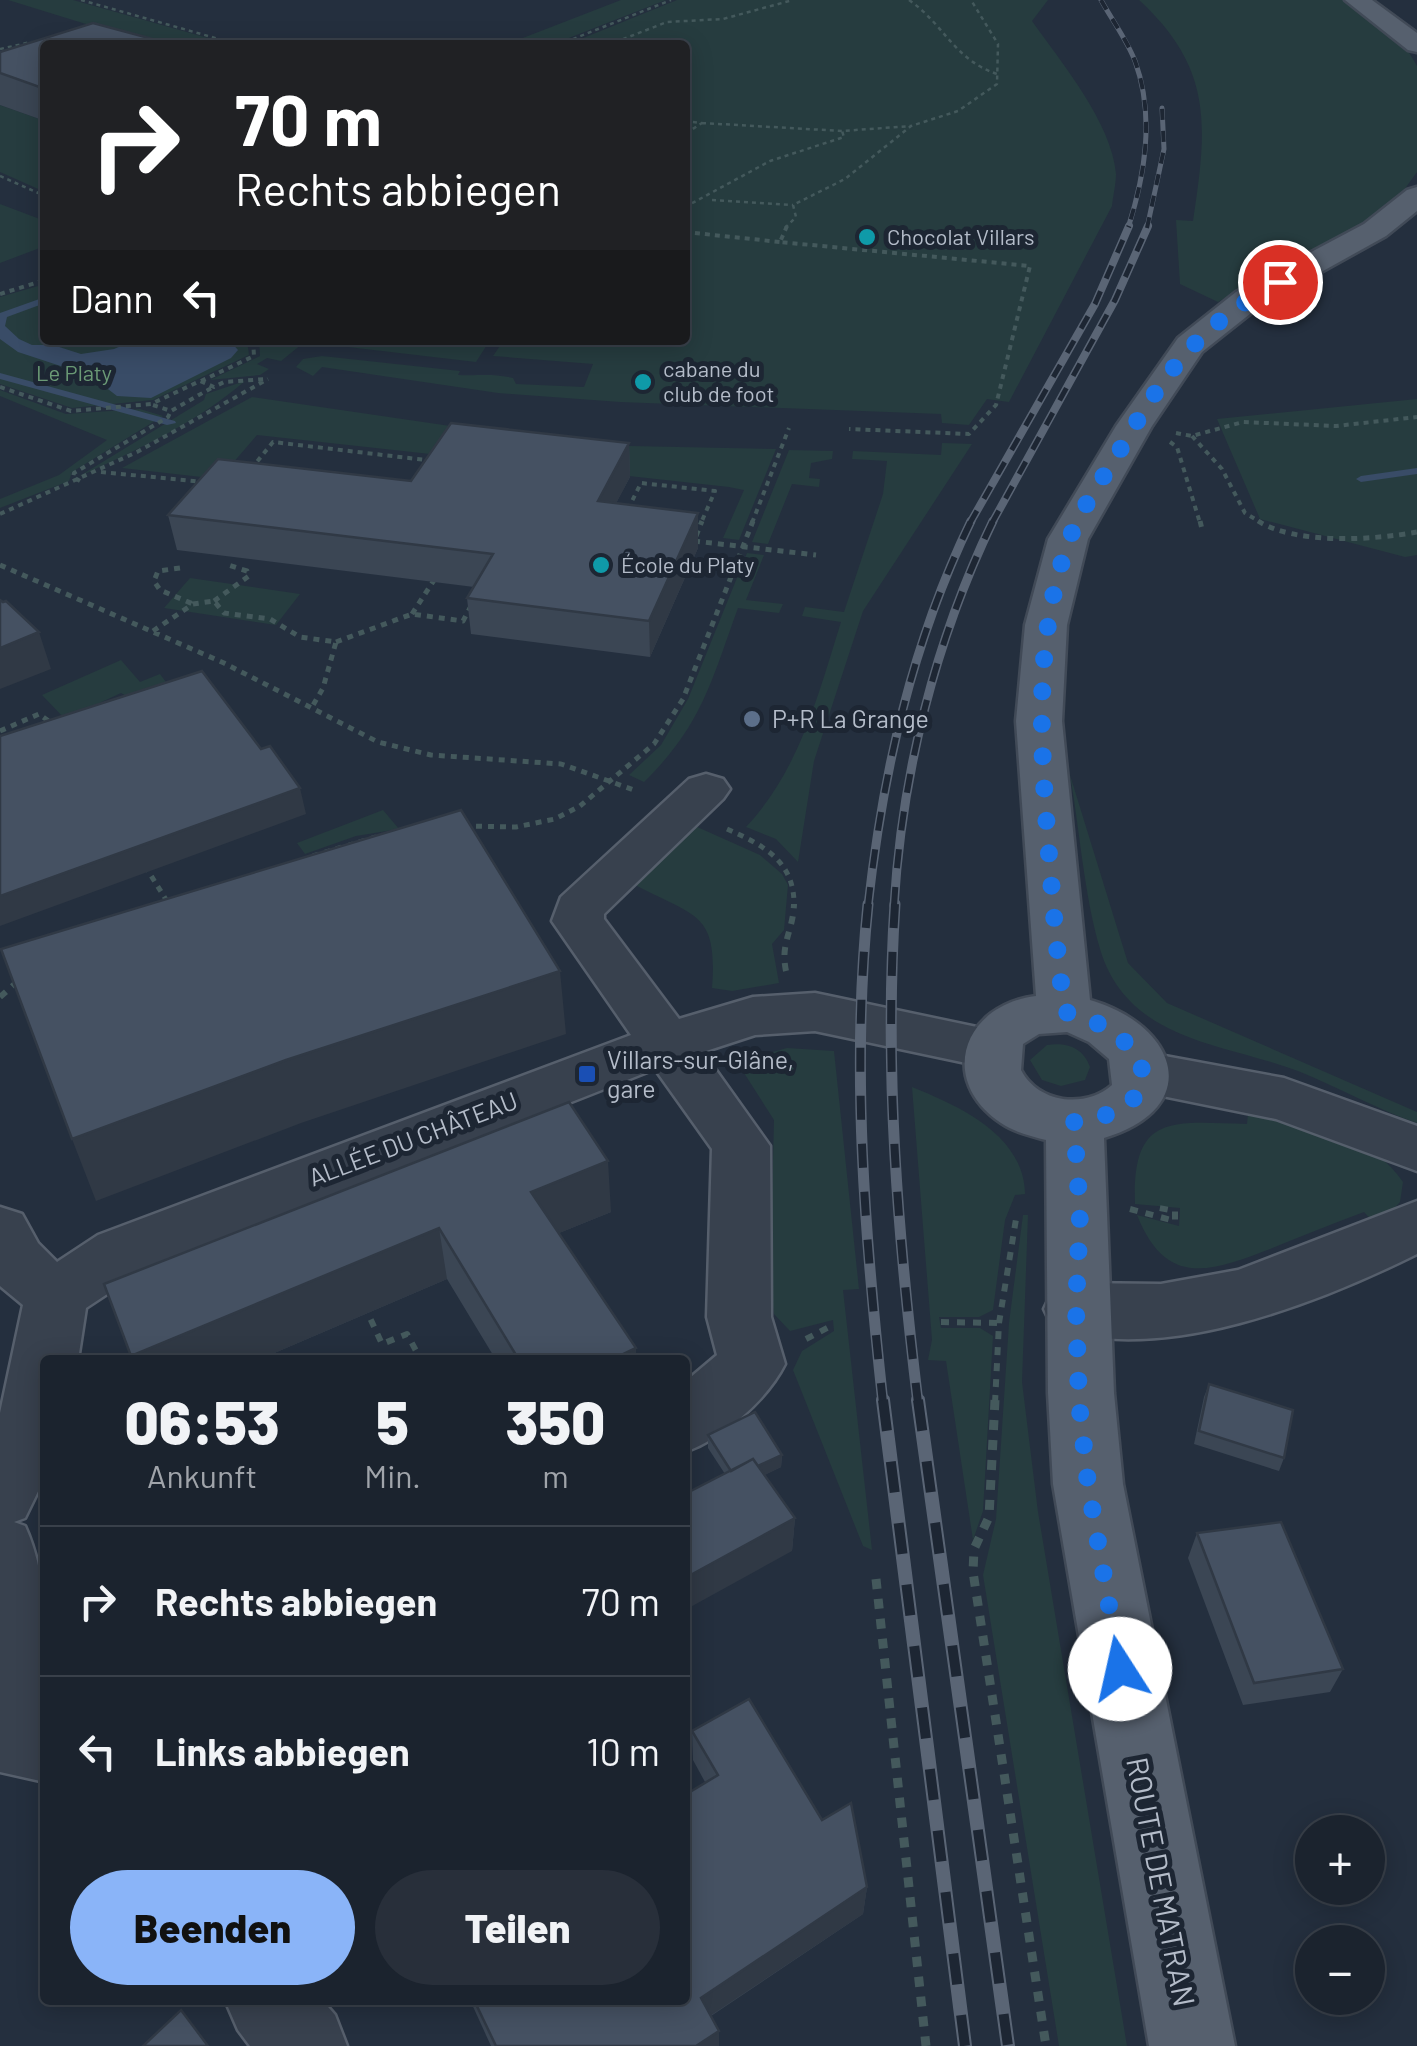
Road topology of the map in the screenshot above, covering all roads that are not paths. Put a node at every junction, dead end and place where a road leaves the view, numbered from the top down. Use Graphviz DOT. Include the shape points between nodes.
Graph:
graph roads {
  1 [pos="1357,0"];
  2 [pos="1417,45"];
  3 [pos="1417,196"];
  4 [pos="694,799"];
  5 [pos="1065,1012"];
  6 [pos="666,1043"];
  7 [pos="990,1048"];
  8 [pos="1142,1072"];
  9 [pos="1074,1122"];
  10 [pos="1417,1149"];
  11 [pos="1417,1225"];
  12 [pos="0,1231"];
  13 [pos="58,1294"];
  14 [pos="1076,1308"];
  15 [pos="47,1355"];
  16 [pos="40,1391"];
  17 [pos="690,1419"];
  18 [pos="0,1496"];
  19 [pos="0,1549"];
  20 [pos="0,1707"];
  21 [pos="0,1734"];
  22 [pos="40,1743"];
  23 [pos="272,2005"];
  24 [pos="304,2046"];
  25 [pos="1192,2046"];
  1 -- 2 [label="main road"];
  3 -- 5 [label="main road" via="1375,230 1248,299 1190,345 1068,539 1046,625 1039,722"];
  4 -- 6 [label="street" via="579,909 578,920"];
  5 -- 7 [label="main road" via="1019,1018"];
  5 -- 8 [label="main road" via="1106,1024 1128,1042"];
  6 -- 7 [label="street, ALLÉE DU CHÂTEAU" via="754,1016 816,1012"];
  6 -- 13 [label="street, ALLÉE DU CHÂTEAU" via="120,1253"];
  6 -- 17 [label="street" via="741,1146 738,1317 752,1364"];
  7 -- 9 [label="main road" via="990,1069 1008,1098 1038,1116"];
  8 -- 9 [label="main road" via="1140,1090 1127,1106"];
  8 -- 10 [label="street" via="1284,1099"];
  9 -- 14 [label="main road, ROUTE DE MATRAN" via="1080,1214"];
  11 -- 14 [label="street" via="1220,1304 1123,1315"];
  12 -- 13 [label="street" via="28,1278"];
  13 -- 15 [label="street"];
  14 -- 25 [label="main road, ROUTE DE MATRAN" via="1088,1484"];
  16 -- 18 [label="street" via="34,1423"];
  19 -- 20 [label="street" via="9,1633"];
  21 -- 22 [label="street"];
  23 -- 24 [label="street"];
}
